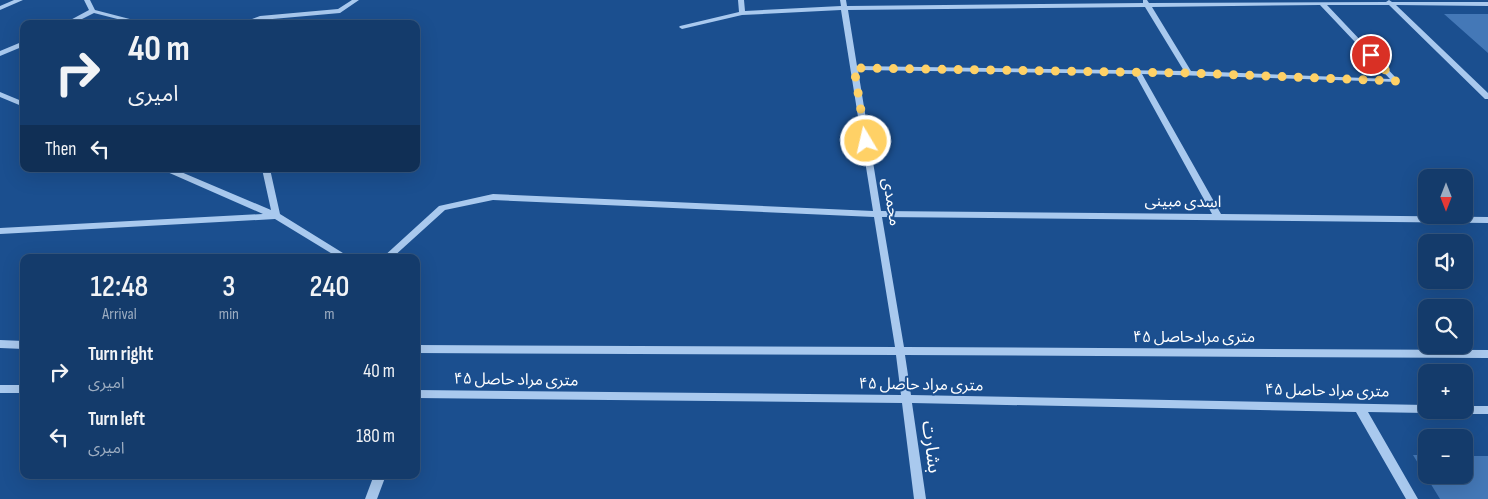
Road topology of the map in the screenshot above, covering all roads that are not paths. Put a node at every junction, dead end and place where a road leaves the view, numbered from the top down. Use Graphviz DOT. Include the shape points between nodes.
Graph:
graph roads {
  1 [pos="20,0"];
  2 [pos="87,0"];
  3 [pos="356,0"];
  4 [pos="741,0"];
  5 [pos="1145,2"];
  6 [pos="1389,2"];
  7 [pos="1322,3"];
  8 [pos="844,4"];
  9 [pos="1488,4"];
  10 [pos="0,8"];
  11 [pos="93,11"];
  12 [pos="742,13"];
  13 [pos="74,20"];
  14 [pos="130,20"];
  15 [pos="254,20"];
  16 [pos="682,27"];
  17 [pos="20,45"];
  18 [pos="0,54"];
  19 [pos="854,68"];
  20 [pos="1138,73"];
  21 [pos="1189,73"];
  22 [pos="0,94"];
  23 [pos="1487,94"];
  24 [pos="20,103"];
  25 [pos="175,172"];
  26 [pos="267,172"];
  27 [pos="878,214"];
  28 [pos="276,216"];
  29 [pos="1218,217"];
  30 [pos="1488,220"];
  31 [pos="0,232"];
  32 [pos="340,254"];
  33 [pos="390,254"];
  34 [pos="0,344"];
  35 [pos="20,345"];
  36 [pos="420,349"];
  37 [pos="900,351"];
  38 [pos="1488,354"];
  39 [pos="0,389"];
  40 [pos="20,389"];
  41 [pos="420,394"];
  42 [pos="907,399"];
  43 [pos="1359,407"];
  44 [pos="1418,409"];
  45 [pos="1473,410"];
  46 [pos="1488,410"];
  47 [pos="378,479"];
  48 [pos="371,499"];
  49 [pos="920,499"];
  50 [pos="1412,499"];
  1 -- 10 [label="street"];
  2 -- 11 [label="street"];
  3 -- 15 [label="street" via="340,11"];
  4 -- 12 [label="street"];
  5 -- 7 [label="street"];
  5 -- 8 [label="street"];
  5 -- 21 [label="street"];
  6 -- 7 [label="street"];
  6 -- 9 [label="street"];
  6 -- 23 [label="street"];
  7 -- 21 [label="street" via="1396,81"];
  8 -- 12 [label="street"];
  8 -- 19 [label="street, محمدی"];
  11 -- 13 [label="street"];
  11 -- 14 [label="street"];
  12 -- 16 [label="street"];
  17 -- 18 [label="street"];
  19 -- 20 [label="street"];
  19 -- 27 [label="street, محمدی"];
  20 -- 21 [label="street"];
  20 -- 29 [label="street"];
  22 -- 24 [label="street"];
  25 -- 28 [label="street"];
  26 -- 28 [label="street"];
  27 -- 29 [label="street, اسدی مبینی"];
  27 -- 33 [label="street, اسدی مبینی" via="493,197 442,208"];
  27 -- 37 [label="street, محمدی"];
  28 -- 31 [label="street"];
  28 -- 32 [label="street"];
  29 -- 30 [label="street, اسدی مبینی"];
  34 -- 35 [label="street"];
  36 -- 37 [label="street, ۴۵ متری مراد حاصل"];
  37 -- 38 [label="street, ۴۵ متری مرادحاصل"];
  37 -- 42 [label="street"];
  39 -- 40 [label="street"];
  41 -- 42 [label="street, ۴۵ متری مراد حاصل"];
  42 -- 43 [label="street, ۴۵ متری مراد حاصل"];
  42 -- 49 [label="street, بشارت"];
  43 -- 44 [label="street, ۴۵ متری مراد حاصل"];
  43 -- 50 [label="street"];
  45 -- 46 [label="street"];
  47 -- 48 [label="street"];
}
